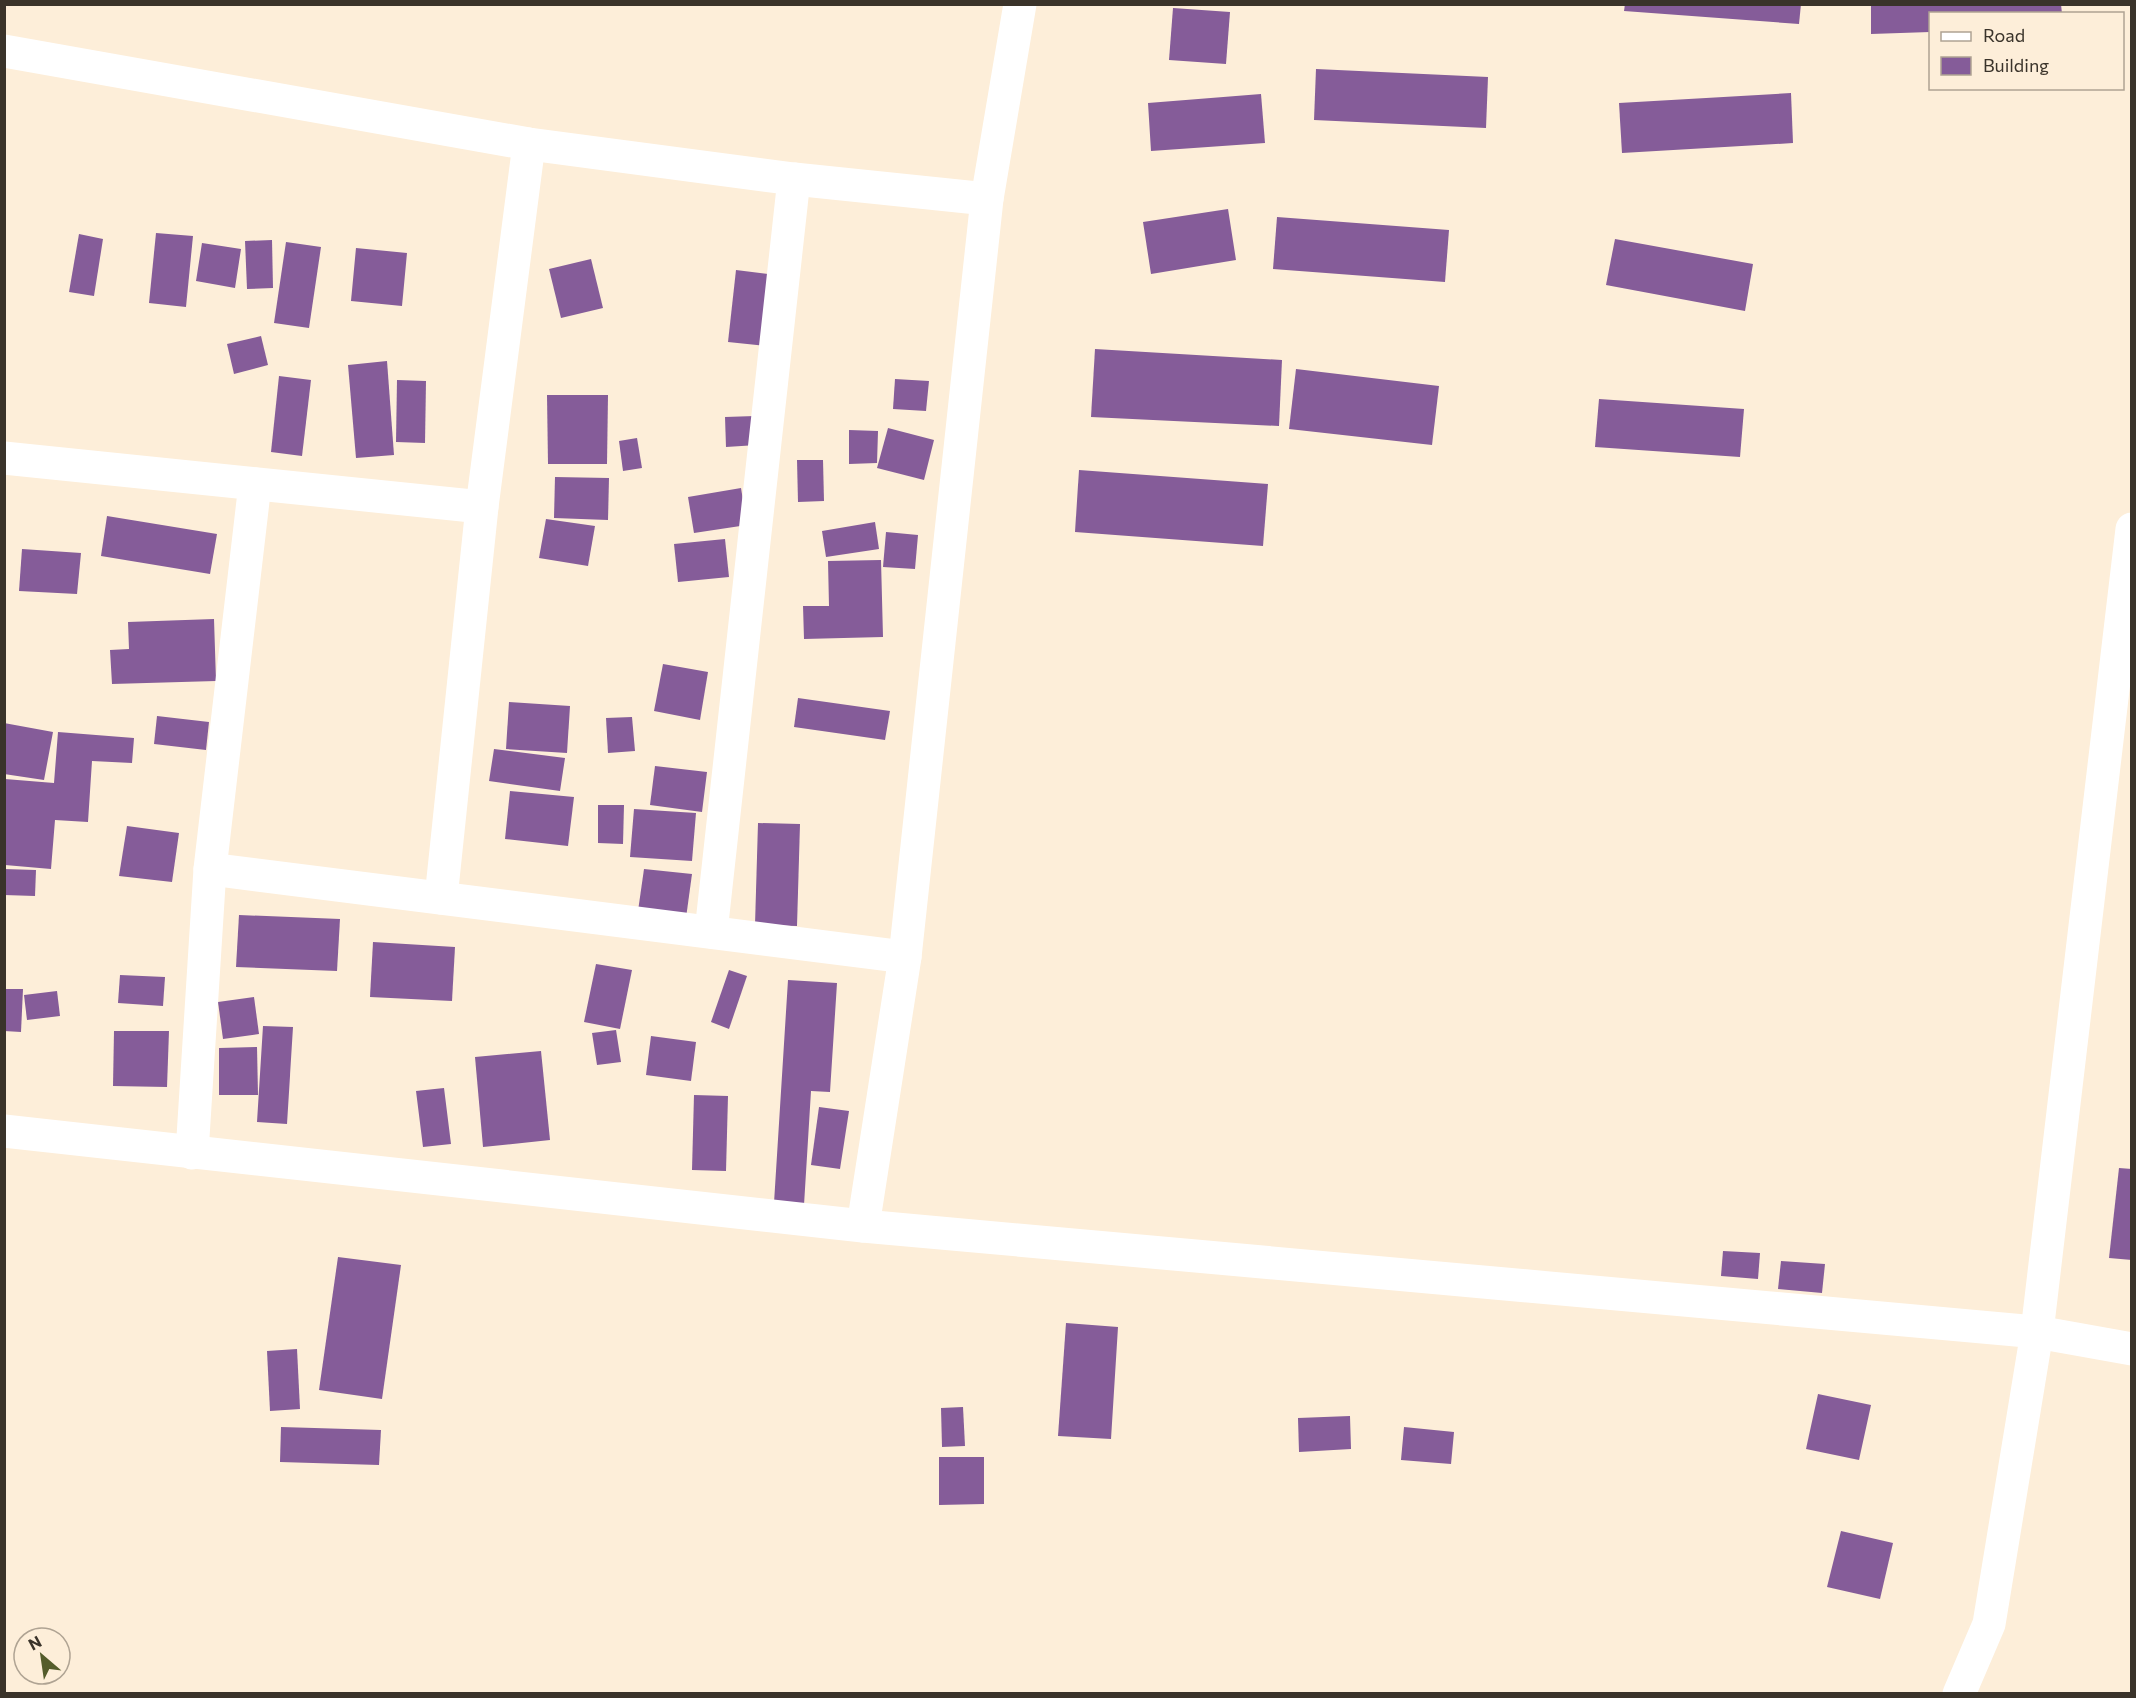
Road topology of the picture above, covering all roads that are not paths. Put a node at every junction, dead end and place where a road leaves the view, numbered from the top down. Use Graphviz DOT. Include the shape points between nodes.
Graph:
graph roads {
  1 [pos="1020,4"];
  2 [pos="4,51"];
  3 [pos="529,144"];
  4 [pos="794,179"];
  5 [pos="987,199"];
  6 [pos="4,458"];
  7 [pos="255,484"];
  8 [pos="482,507"];
  9 [pos="2132,529"];
  10 [pos="210,869"];
  11 [pos="441,898"];
  12 [pos="711,932"];
  13 [pos="905,957"];
  14 [pos="4,1131"];
  15 [pos="192,1153"];
  16 [pos="863,1226"];
  17 [pos="2037,1332"];
  18 [pos="2132,1348"];
  19 [pos="1959,1694"];
  1 -- 5 [label="street"];
  2 -- 3 [label="street"];
  3 -- 4 [label="street"];
  3 -- 8 [label="street"];
  4 -- 5 [label="street"];
  4 -- 12 [label="street"];
  5 -- 13 [label="street"];
  6 -- 7 [label="street"];
  7 -- 8 [label="street"];
  7 -- 10 [label="street"];
  8 -- 11 [label="street"];
  9 -- 17 [label="street"];
  10 -- 11 [label="street"];
  10 -- 15 [label="street"];
  11 -- 12 [label="street"];
  12 -- 13 [label="street"];
  13 -- 16 [label="street"];
  14 -- 15 [label="street"];
  15 -- 16 [label="street"];
  16 -- 17 [label="street"];
  17 -- 18 [label="street"];
  17 -- 19 [label="street" via="1989,1623"];
}
